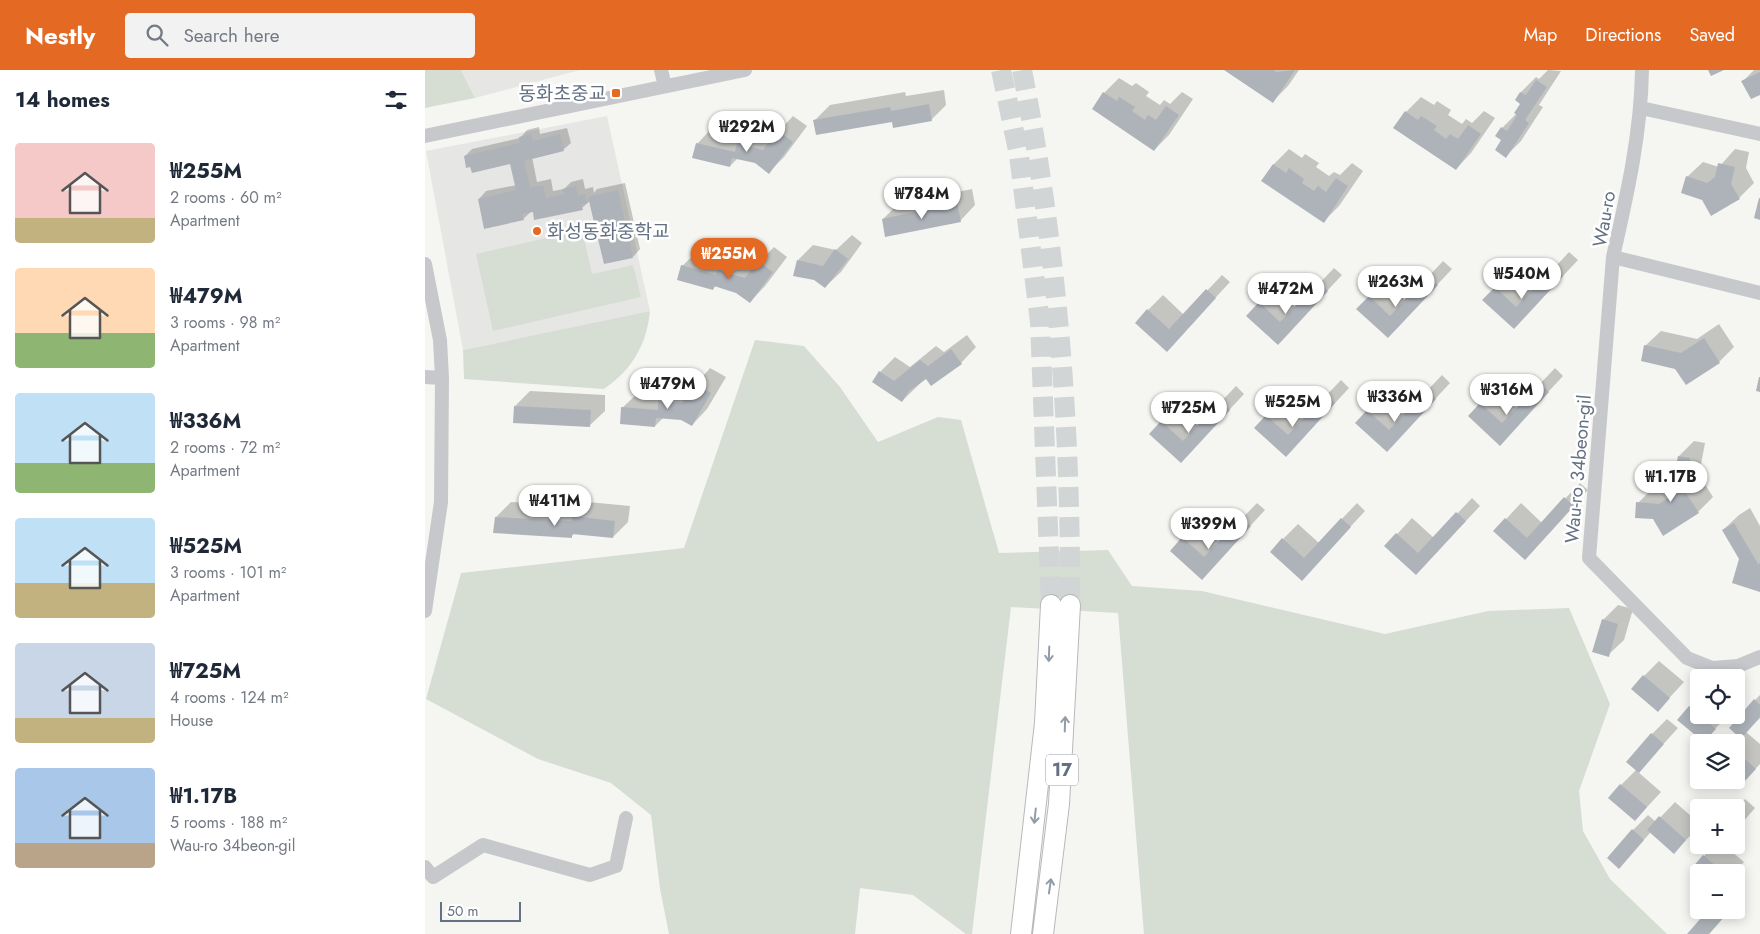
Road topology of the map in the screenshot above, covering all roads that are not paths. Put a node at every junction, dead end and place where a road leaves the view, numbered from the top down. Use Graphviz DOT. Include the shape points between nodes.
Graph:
graph roads {
  1 [pos="661,70"];
  2 [pos="745,70"];
  3 [pos="1642,70"];
  4 [pos="665,86"];
  5 [pos="1641,108"];
  6 [pos="1760,134"];
  7 [pos="425,136"];
  8 [pos="1613,257"];
  9 [pos="425,264"];
  10 [pos="1760,293"];
  11 [pos="425,378"];
  12 [pos="442,378"];
  13 [pos="425,611"];
  14 [pos="1760,657"];
  15 [pos="627,818"];
  16 [pos="425,867"];
  17 [pos="1021,934"];
  18 [pos="1043,934"];
  1 -- 4 [label="street"];
  2 -- 4 [label="street"];
  3 -- 5 [label="street, Wau-ro"];
  4 -- 7 [label="street"];
  5 -- 6 [label="street"];
  5 -- 8 [label="street, Wau-ro" via="1630,182"];
  8 -- 10 [label="street, Wau-ro"];
  8 -- 14 [label="street, Wau-ro 34beon-gil" via="1589,558 1687,658 1712,668 1738,666"];
  9 -- 12 [label="street" via="440,340"];
  11 -- 12 [label="street"];
  12 -- 13 [label="street" via="441,502"];
  15 -- 16 [label="street" via="616,866 590,875 483,845 433,877"];
  18 -- 17 [label="highway, 17, one-way" via="1059,804 1060,605"];
}
